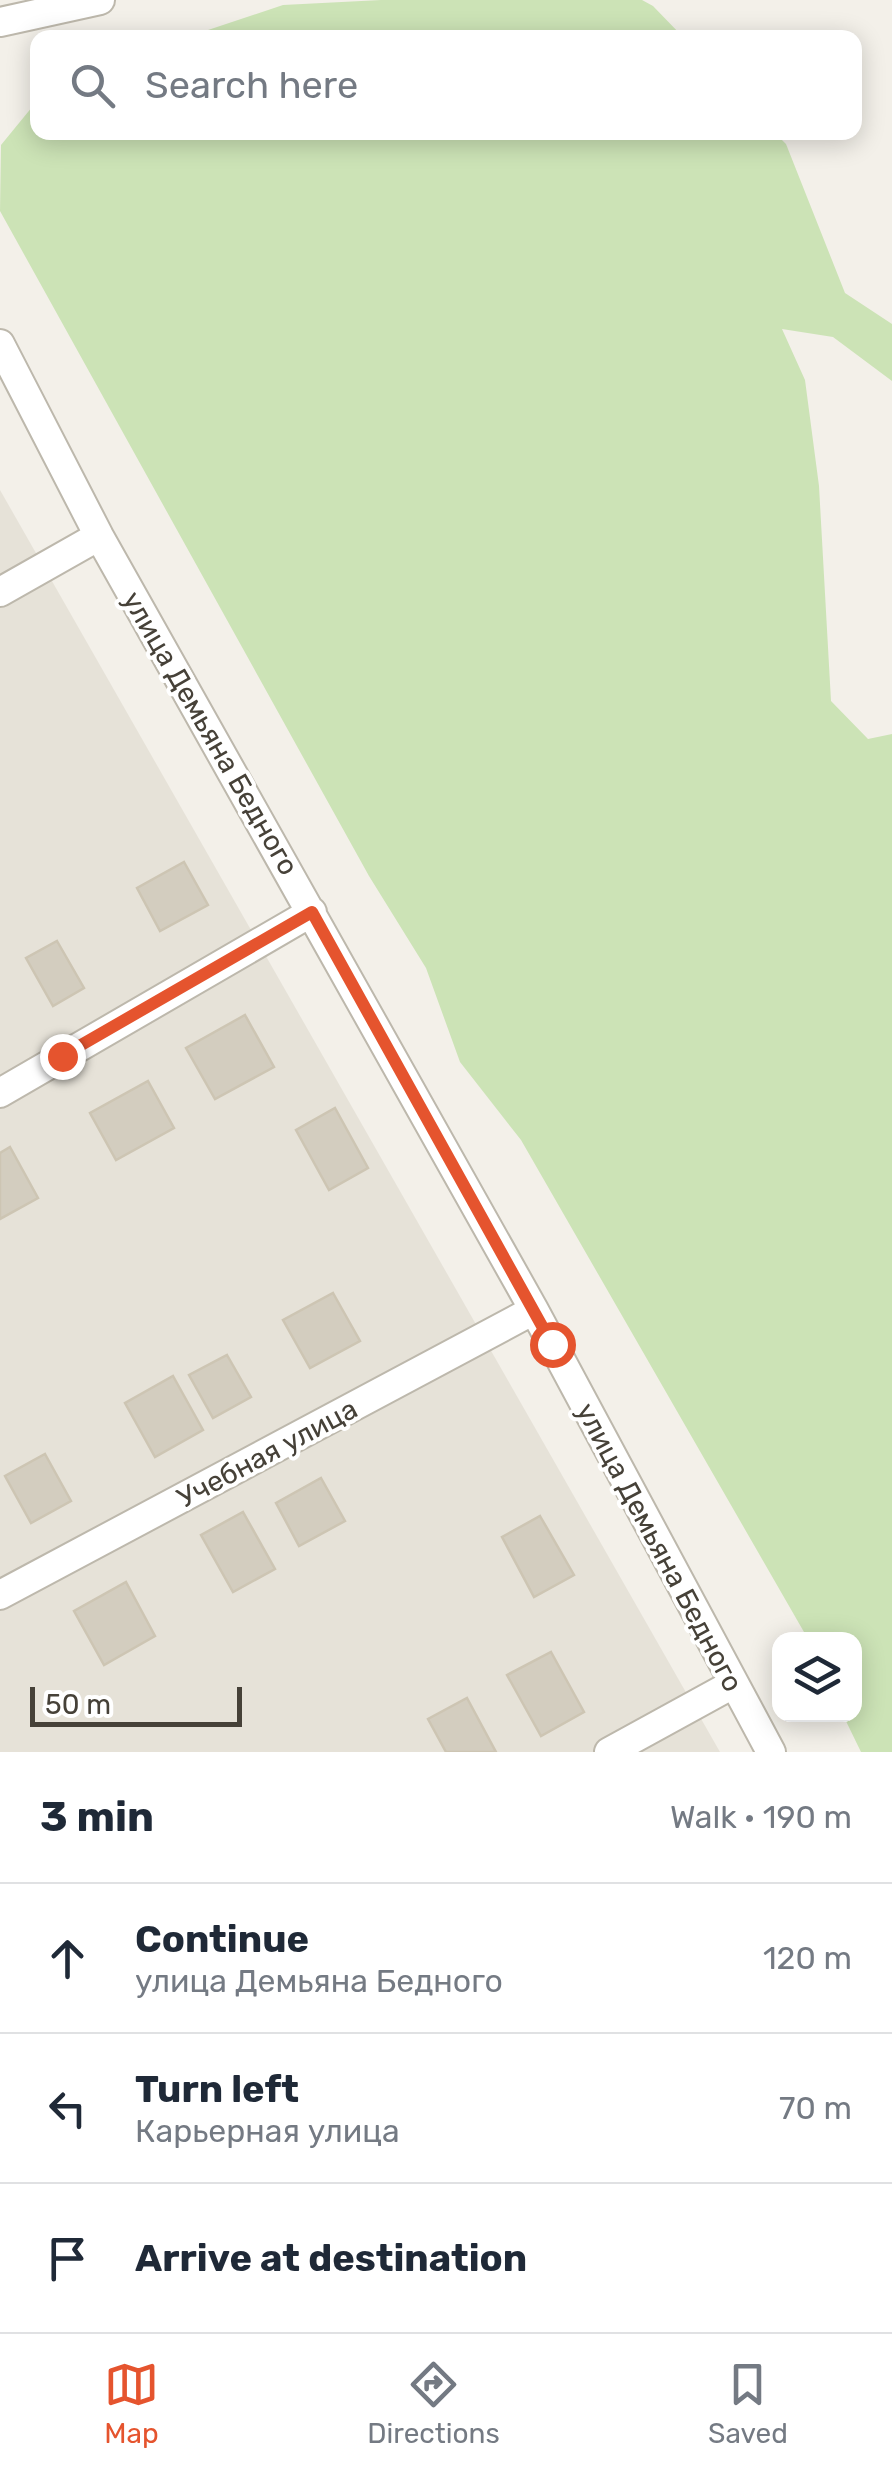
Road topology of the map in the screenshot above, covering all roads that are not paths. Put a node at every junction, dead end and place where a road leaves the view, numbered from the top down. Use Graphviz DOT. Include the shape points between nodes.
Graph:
graph roads {
  1 [pos="100,0"];
  2 [pos="0,22"];
  3 [pos="0,344"];
  4 [pos="99,536"];
  5 [pos="0,592"];
  6 [pos="312,912"];
  7 [pos="0,1093"];
  8 [pos="534,1310"];
  9 [pos="0,1595"];
  10 [pos="733,1684"];
  11 [pos="608,1752"];
  12 [pos="771,1752"];
  1 -- 2 [label="street"];
  3 -- 4 [label="street, улица Демьяна Бедного"];
  4 -- 5 [label="street"];
  4 -- 6 [label="street, улица Демьяна Бедного"];
  6 -- 7 [label="street"];
  6 -- 8 [label="street, улица Демьяна Бедного"];
  8 -- 9 [label="street, Учебная улица"];
  8 -- 10 [label="street, улица Демьяна Бедного"];
  10 -- 11 [label="street"];
  10 -- 12 [label="street, улица Демьяна Бедного"];
}
